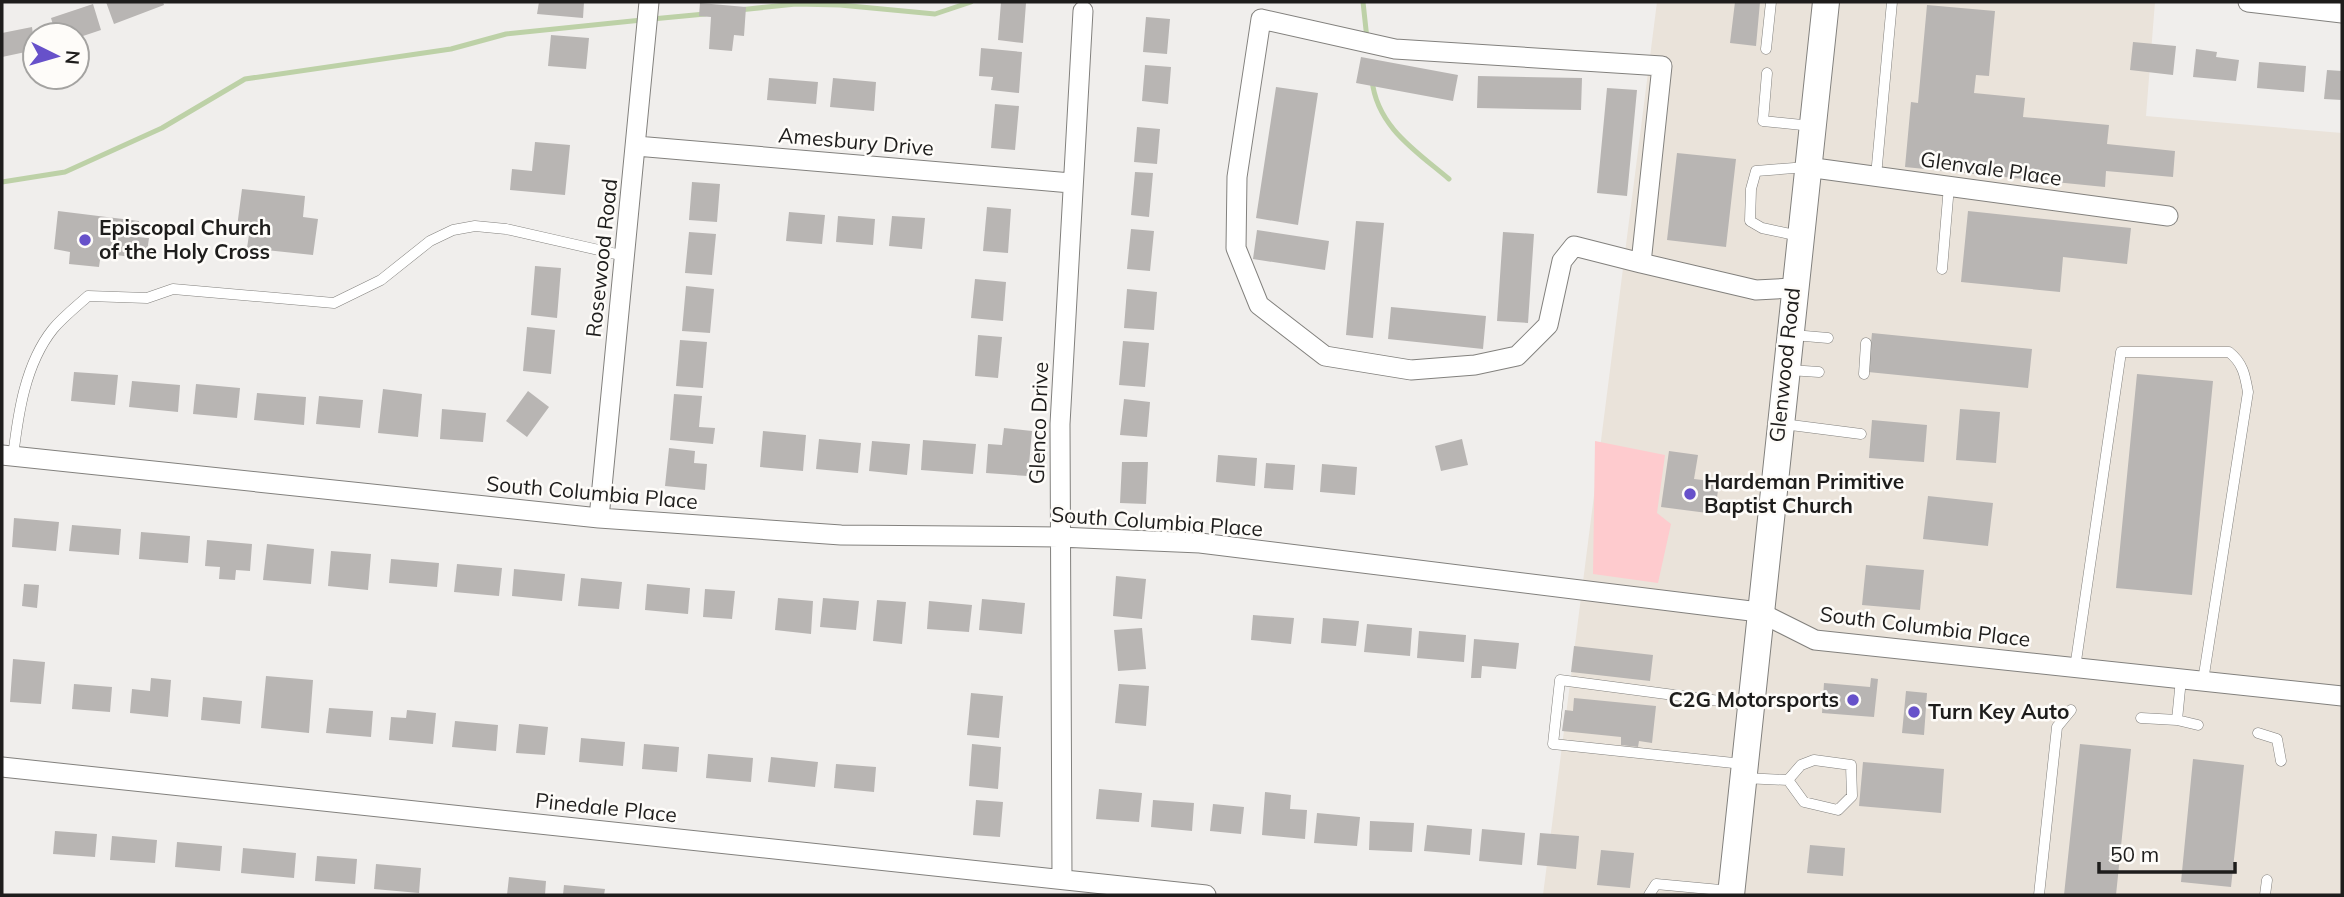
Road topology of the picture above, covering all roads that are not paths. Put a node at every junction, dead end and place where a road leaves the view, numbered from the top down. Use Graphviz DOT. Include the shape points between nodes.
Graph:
graph roads {
  1 [pos="649,2"];
  2 [pos="1771,2"];
  3 [pos="1826,2"];
  4 [pos="1892,2"];
  5 [pos="2248,2"];
  6 [pos="1083,11"];
  7 [pos="2342,13"];
  8 [pos="1766,49"];
  9 [pos="1767,73"];
  10 [pos="1812,126"];
  11 [pos="636,146"];
  12 [pos="1807,167"];
  13 [pos="1876,176"];
  14 [pos="1071,183"];
  15 [pos="1949,186"];
  16 [pos="2168,216"];
  17 [pos="1799,236"];
  18 [pos="625,256"];
  19 [pos="1641,263"];
  20 [pos="1942,269"];
  21 [pos="1794,288"];
  22 [pos="1788,334"];
  23 [pos="1828,338"];
  24 [pos="1866,343"];
  25 [pos="1785,369"];
  26 [pos="1819,372"];
  27 [pos="1864,374"];
  28 [pos="1779,424"];
  29 [pos="1861,434"];
  30 [pos="8,456"];
  31 [pos="599,518"];
  32 [pos="1059,537"];
  33 [pos="1759,612"];
  34 [pos="2075,668"];
  35 [pos="2181,679"];
  36 [pos="2203,681"];
  37 [pos="2342,696"];
  38 [pos="1750,705"];
  39 [pos="2071,710"];
  40 [pos="2141,718"];
  41 [pos="2177,720"];
  42 [pos="2198,725"];
  43 [pos="2258,733"];
  44 [pos="2281,761"];
  45 [pos="2,767"];
  46 [pos="1743,771"];
  47 [pos="1788,780"];
  48 [pos="1062,879"];
  49 [pos="2267,880"];
  50 [pos="1731,893"];
  51 [pos="1206,895"];
  52 [pos="1649,895"];
  53 [pos="2039,895"];
  54 [pos="2265,895"];
  1 -- 11 [label="street, Rosewood Road"];
  2 -- 8 [label="lane"];
  3 -- 10 [label="main road, Glenwood Road"];
  4 -- 13 [label="lane"];
  5 -- 7 [label="street"];
  6 -- 14 [label="street, Glenco Drive"];
  9 -- 10 [label="lane" via="1763,121"];
  10 -- 12 [label="main road, Glenwood Road"];
  11 -- 14 [label="street, Amesbury Drive"];
  11 -- 18 [label="street, Rosewood Road"];
  12 -- 13 [label="street, Glenvale Place"];
  12 -- 17 [label="main road, Glenwood Road"];
  12 -- 17 [label="lane" via="1756,171 1751,189 1750,220 1762,228"];
  13 -- 15 [label="street, Glenvale Place"];
  14 -- 32 [label="street, Glenco Drive"];
  15 -- 16 [label="street, Glenvale Place"];
  15 -- 20 [label="lane"];
  17 -- 21 [label="main road, Glenwood Road"];
  18 -- 30 [label="lane" via="475,226 430,241 382,280 334,303 173,289 148,298 88,296 53,329 33,364"];
  18 -- 31 [label="street, Rosewood Road"];
  19 -- 19 [label="street" via="1662,66 1395,49 1261,19 1237,177 1236,248 1259,305 1325,356 1411,370 1517,356 1548,325 1562,261 1574,246"];
  19 -- 21 [label="street" via="1756,290"];
  21 -- 22 [label="main road, Glenwood Road"];
  22 -- 23 [label="lane"];
  22 -- 25 [label="main road, Glenwood Road"];
  24 -- 27 [label="lane"];
  25 -- 26 [label="lane"];
  25 -- 28 [label="main road, Glenwood Road"];
  28 -- 29 [label="lane"];
  28 -- 33 [label="main road, Glenwood Road"];
  30 -- 31 [label="street, South Columbia Place"];
  31 -- 32 [label="street, South Columbia Place" via="841,535"];
  32 -- 33 [label="street, South Columbia Place" via="1200,543"];
  32 -- 48 [label="street, Glenco Drive"];
  33 -- 34 [label="street, South Columbia Place" via="1815,640"];
  33 -- 38 [label="main road, Glenwood Road"];
  34 -- 35 [label="street, South Columbia Place"];
  34 -- 36 [label="lane" via="2121,352 2229,352 2238,359 2248,392"];
  35 -- 36 [label="street, South Columbia Place"];
  35 -- 41 [label="lane"];
  36 -- 37 [label="street, South Columbia Place"];
  38 -- 46 [label="main road, Glenwood Road"];
  38 -- 46 [label="lane" via="1560,680 1553,744 1687,759"];
  39 -- 53 [label="lane" via="2057,727"];
  40 -- 41 [label="lane"];
  41 -- 42 [label="lane"];
  43 -- 44 [label="lane" via="2277,739"];
  45 -- 48 [label="street, Pinedale Place"];
  46 -- 47 [label="lane"];
  46 -- 50 [label="main road, Glenwood Road"];
  47 -- 47 [label="lane" via="1804,802 1838,810 1852,796 1851,765 1832,760 1801,765"];
  48 -- 51 [label="street, Pinedale Place"];
  49 -- 54 [label="lane"];
  50 -- 52 [label="lane" via="1656,884"];
}
